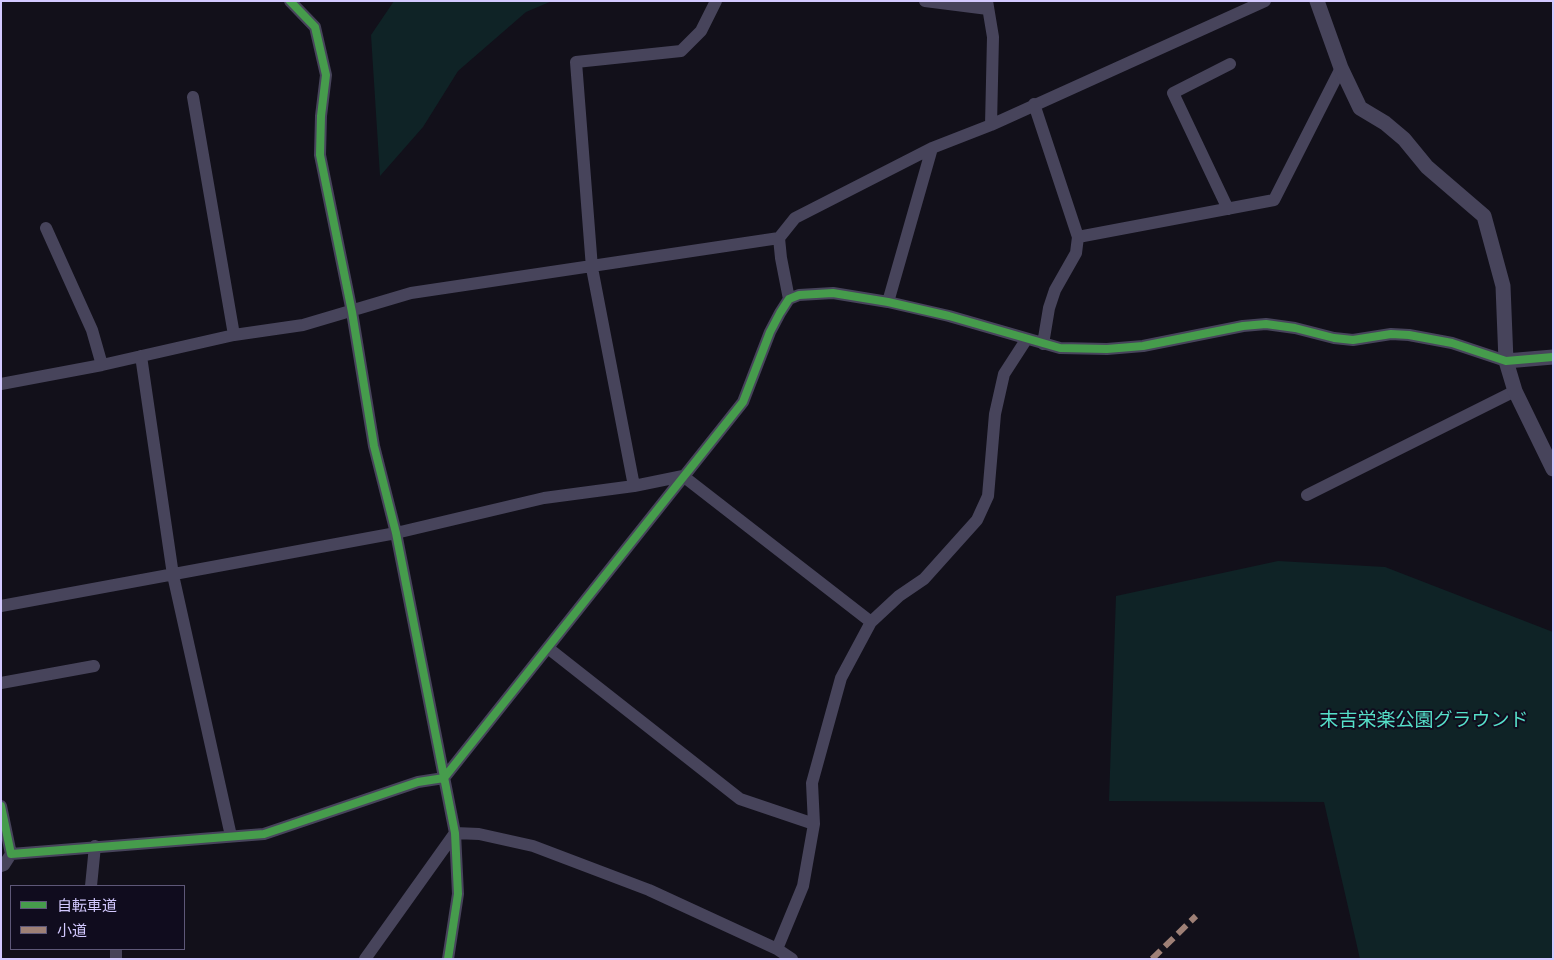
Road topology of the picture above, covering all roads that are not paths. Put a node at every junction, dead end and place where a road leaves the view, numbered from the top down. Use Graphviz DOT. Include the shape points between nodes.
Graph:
graph roads {
  1 [pos="290,1"];
  2 [pos="716,1"];
  3 [pos="925,1"];
  4 [pos="1265,1"];
  5 [pos="1317,1"];
  6 [pos="988,5"];
  7 [pos="1230,64"];
  8 [pos="1341,68"];
  9 [pos="193,97"];
  10 [pos="1034,104"];
  11 [pos="991,124"];
  12 [pos="932,148"];
  13 [pos="1228,209"];
  14 [pos="46,228"];
  15 [pos="1078,237"];
  16 [pos="779,238"];
  17 [pos="592,268"];
  18 [pos="789,299"];
  19 [pos="888,302"];
  20 [pos="352,312"];
  21 [pos="234,335"];
  22 [pos="1026,340"];
  23 [pos="1043,344"];
  24 [pos="141,356"];
  25 [pos="1553,356"];
  26 [pos="1506,361"];
  27 [pos="102,365"];
  28 [pos="1,384"];
  29 [pos="1515,391"];
  30 [pos="1553,469"];
  31 [pos="683,476"];
  32 [pos="634,486"];
  33 [pos="1307,495"];
  34 [pos="396,533"];
  35 [pos="173,575"];
  36 [pos="1,606"];
  37 [pos="871,622"];
  38 [pos="548,648"];
  39 [pos="94,666"];
  40 [pos="1,683"];
  41 [pos="444,778"];
  42 [pos="1,806"];
  43 [pos="814,824"];
  44 [pos="455,833"];
  45 [pos="231,836"];
  46 [pos="95,846"];
  47 [pos="11,854"];
  48 [pos="1,866"];
  49 [pos="91,885"];
  50 [pos="777,949"];
  51 [pos="365,959"];
  52 [pos="448,959"];
  53 [pos="792,959"];
  1 -- 20 [label="street" via="315,26 326,75 320,155"];
  2 -- 17 [label="street" via="701,31 681,51 576,62"];
  3 -- 6 [label="street"];
  4 -- 10 [label="street"];
  5 -- 8 [label="street"];
  6 -- 11 [label="street" via="993,37"];
  7 -- 13 [label="street" via="1173,93"];
  8 -- 13 [label="street" via="1274,200"];
  8 -- 26 [label="street" via="1360,108 1404,139 1427,167 1484,216 1504,286"];
  9 -- 21 [label="street"];
  10 -- 11 [label="street"];
  10 -- 15 [label="street"];
  11 -- 12 [label="street"];
  12 -- 16 [label="street" via="795,218"];
  12 -- 19 [label="street"];
  13 -- 15 [label="street"];
  14 -- 27 [label="street" via="92,330"];
  15 -- 23 [label="street" via="1076,253 1055,290 1049,308"];
  16 -- 17 [label="street"];
  16 -- 18 [label="street"];
  17 -- 20 [label="street" via="411,293"];
  17 -- 32 [label="street"];
  18 -- 19 [label="street" via="815,292"];
  18 -- 31 [label="street" via="770,332 742,402"];
  19 -- 22 [label="street" via="949,316"];
  20 -- 21 [label="street" via="303,325"];
  20 -- 34 [label="street" via="374,446"];
  21 -- 24 [label="street"];
  22 -- 23 [label="street"];
  22 -- 37 [label="street" via="1004,374 994,414 988,496 977,520 924,579"];
  23 -- 26 [label="street" via="1082,350 1144,346 1266,324 1353,340 1409,334 1452,343"];
  24 -- 27 [label="street"];
  24 -- 35 [label="street"];
  25 -- 26 [label="street"];
  26 -- 29 [label="street"];
  27 -- 28 [label="street"];
  29 -- 30 [label="street"];
  29 -- 33 [label="street"];
  31 -- 32 [label="street"];
  31 -- 37 [label="street"];
  31 -- 38 [label="street"];
  32 -- 34 [label="street" via="544,498"];
  34 -- 35 [label="street"];
  34 -- 41 [label="street"];
  35 -- 36 [label="street"];
  35 -- 45 [label="street"];
  37 -- 43 [label="street" via="841,678 812,784"];
  38 -- 41 [label="street"];
  38 -- 43 [label="street" via="740,799"];
  39 -- 40 [label="street"];
  41 -- 44 [label="street"];
  41 -- 45 [label="street" via="418,782 264,834"];
  42 -- 47 [label="street"];
  43 -- 50 [label="street" via="803,886"];
  44 -- 50 [label="street" via="479,834 533,846 649,890"];
  44 -- 51 [label="street"];
  44 -- 52 [label="street" via="458,894"];
  45 -- 46 [label="street"];
  46 -- 47 [label="street"];
  46 -- 49 [label="street"];
  47 -- 48 [label="street"];
  50 -- 53 [label="street"];
}
